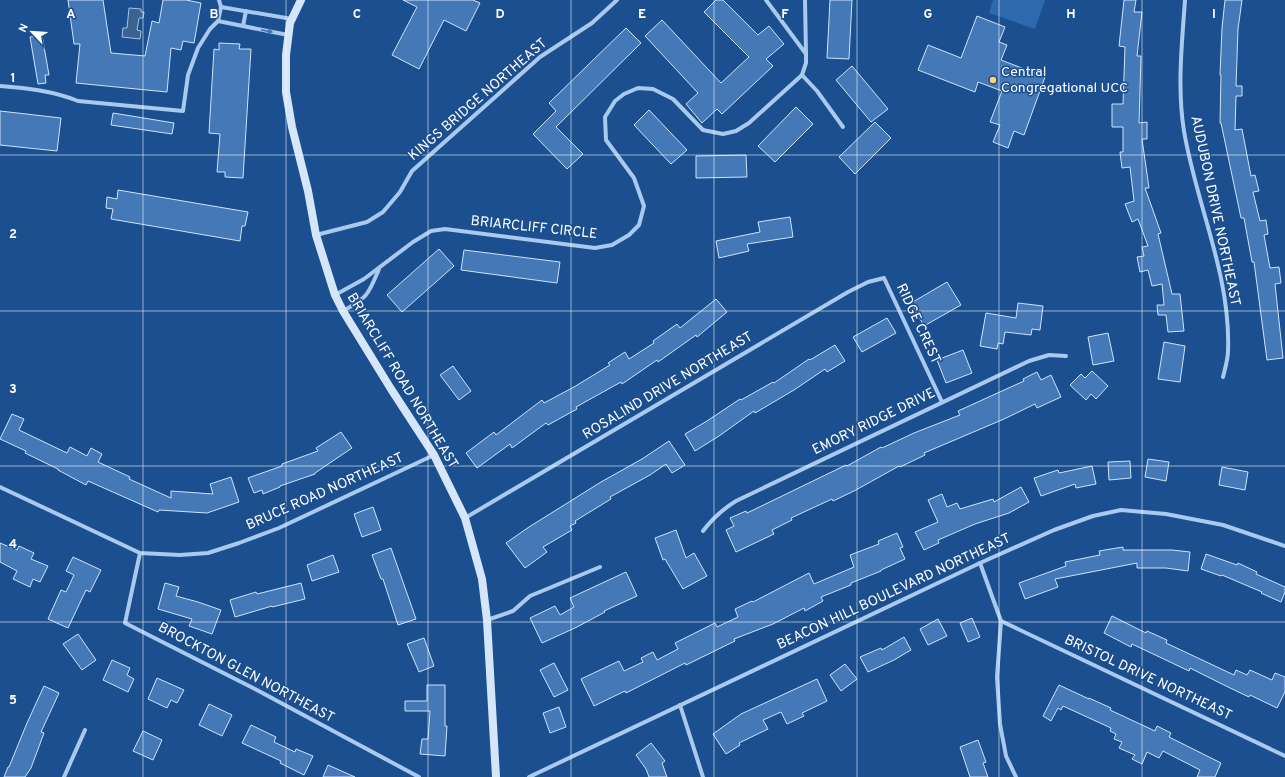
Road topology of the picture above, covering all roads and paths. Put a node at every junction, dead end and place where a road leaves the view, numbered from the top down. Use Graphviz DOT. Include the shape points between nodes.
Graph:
graph roads {
  1 [pos="220,0"];
  2 [pos="300,0"];
  3 [pos="617,0"];
  4 [pos="766,0"];
  5 [pos="805,0"];
  6 [pos="1185,0"];
  7 [pos="222,7"];
  8 [pos="246,11"];
  9 [pos="292,19"];
  10 [pos="218,21"];
  11 [pos="243,26"];
  12 [pos="288,35"];
  13 [pos="806,54"];
  14 [pos="802,74"];
  15 [pos="0,86"];
  16 [pos="843,127"];
  17 [pos="316,235"];
  18 [pos="380,268"];
  19 [pos="884,278"];
  20 [pos="336,295"];
  21 [pos="343,311"];
  22 [pos="1066,356"];
  23 [pos="1223,377"];
  24 [pos="942,402"];
  25 [pos="434,455"];
  26 [pos="0,487"];
  27 [pos="465,518"];
  28 [pos="703,531"];
  29 [pos="1285,546"];
  30 [pos="140,553"];
  31 [pos="980,563"];
  32 [pos="600,568"];
  33 [pos="487,620"];
  34 [pos="1001,621"];
  35 [pos="680,705"];
  36 [pos="86,730"];
  37 [pos="1285,756"];
  38 [pos="64,777"];
  39 [pos="419,777"];
  40 [pos="496,777"];
  41 [pos="529,777"];
  42 [pos="703,777"];
  43 [pos="1016,777"];
  1 -- 7 [label="street"];
  2 -- 9 [label="main road, BRIARCLIFF ROAD NORTHEAST"];
  3 -- 17 [label="street, KINGS BRIDGE NORTHEAST" via="592,22 540,57 412,171 400,192 383,212 367,222"];
  4 -- 13 [label="street"];
  5 -- 13 [label="street"];
  6 -- 23 [label="street, AUDUBON DRIVE NORTHEAST" via="1180,96 1184,130 1225,297 1228,352"];
  7 -- 8 [label="street"];
  7 -- 10 [label="street"];
  8 -- 9 [label="street"];
  8 -- 11 [label="street"];
  9 -- 12 [label="main road, BRIARCLIFF ROAD NORTHEAST"];
  10 -- 11 [label="street"];
  10 -- 15 [label="street" via="198,48 188,75 183,111 78,101 26,88"];
  11 -- 12 [label="street, one-way"];
  12 -- 17 [label="main road, BRIARCLIFF ROAD NORTHEAST" via="286,92"];
  13 -- 14 [label="street"];
  14 -- 16 [label="street"];
  14 -- 18 [label="street, BRIARCLIFF CIRCLE" via="750,123 736,131 723,134 703,130 673,98 654,88 638,88 615,101 605,117 606,140 634,178 644,206 639,225 629,235 612,245 595,248 445,229 431,231 412,242"];
  17 -- 20 [label="main road, BRIARCLIFF ROAD NORTHEAST"];
  18 -- 20 [label="street, BRIARCLIFF CIRCLE"];
  18 -- 21 [label="street, BRIARCLIFF CIRCLE" via="369,292 361,301"];
  19 -- 24 [label="street, RIDGE CREST"];
  19 -- 27 [label="street, ROSALIND DRIVE NORTHEAST" via="868,282 848,292"];
  20 -- 21 [label="main road, BRIARCLIFF ROAD NORTHEAST"];
  21 -- 25 [label="main road, BRIARCLIFF ROAD NORTHEAST"];
  22 -- 24 [label="street, EMORY RIDGE DRIVE" via="1049,355 1029,361"];
  24 -- 28 [label="street, EMORY RIDGE DRIVE" via="736,501 726,507"];
  25 -- 27 [label="main road, BRIARCLIFF ROAD NORTHEAST"];
  25 -- 30 [label="street, BRUCE ROAD NORTHEAST" via="278,528 239,543 208,553"];
  26 -- 30 [label="street, BRUCE ROAD NORTHEAST"];
  27 -- 33 [label="main road, BRIARCLIFF ROAD NORTHEAST" via="482,579"];
  29 -- 31 [label="street, BEACON HILL BOULEVARD NORTHEAST" via="1223,525 1166,514 1122,510 1093,516 1054,530"];
  30 -- 39 [label="street, BROCKTON GLEN NORTHEAST" via="125,623"];
  31 -- 34 [label="street"];
  31 -- 35 [label="street, BEACON HILL BOULEVARD NORTHEAST"];
  32 -- 33 [label="street" via="530,596 513,611"];
  33 -- 40 [label="main road, BRIARCLIFF ROAD NORTHEAST"];
  34 -- 37 [label="street, BRISTOL DRIVE NORTHEAST"];
  34 -- 43 [label="street" via="997,677 1000,724 1006,756"];
  35 -- 41 [label="street, BEACON HILL BOULEVARD NORTHEAST"];
  35 -- 42 [label="street"];
  36 -- 38 [label="street"];
}
